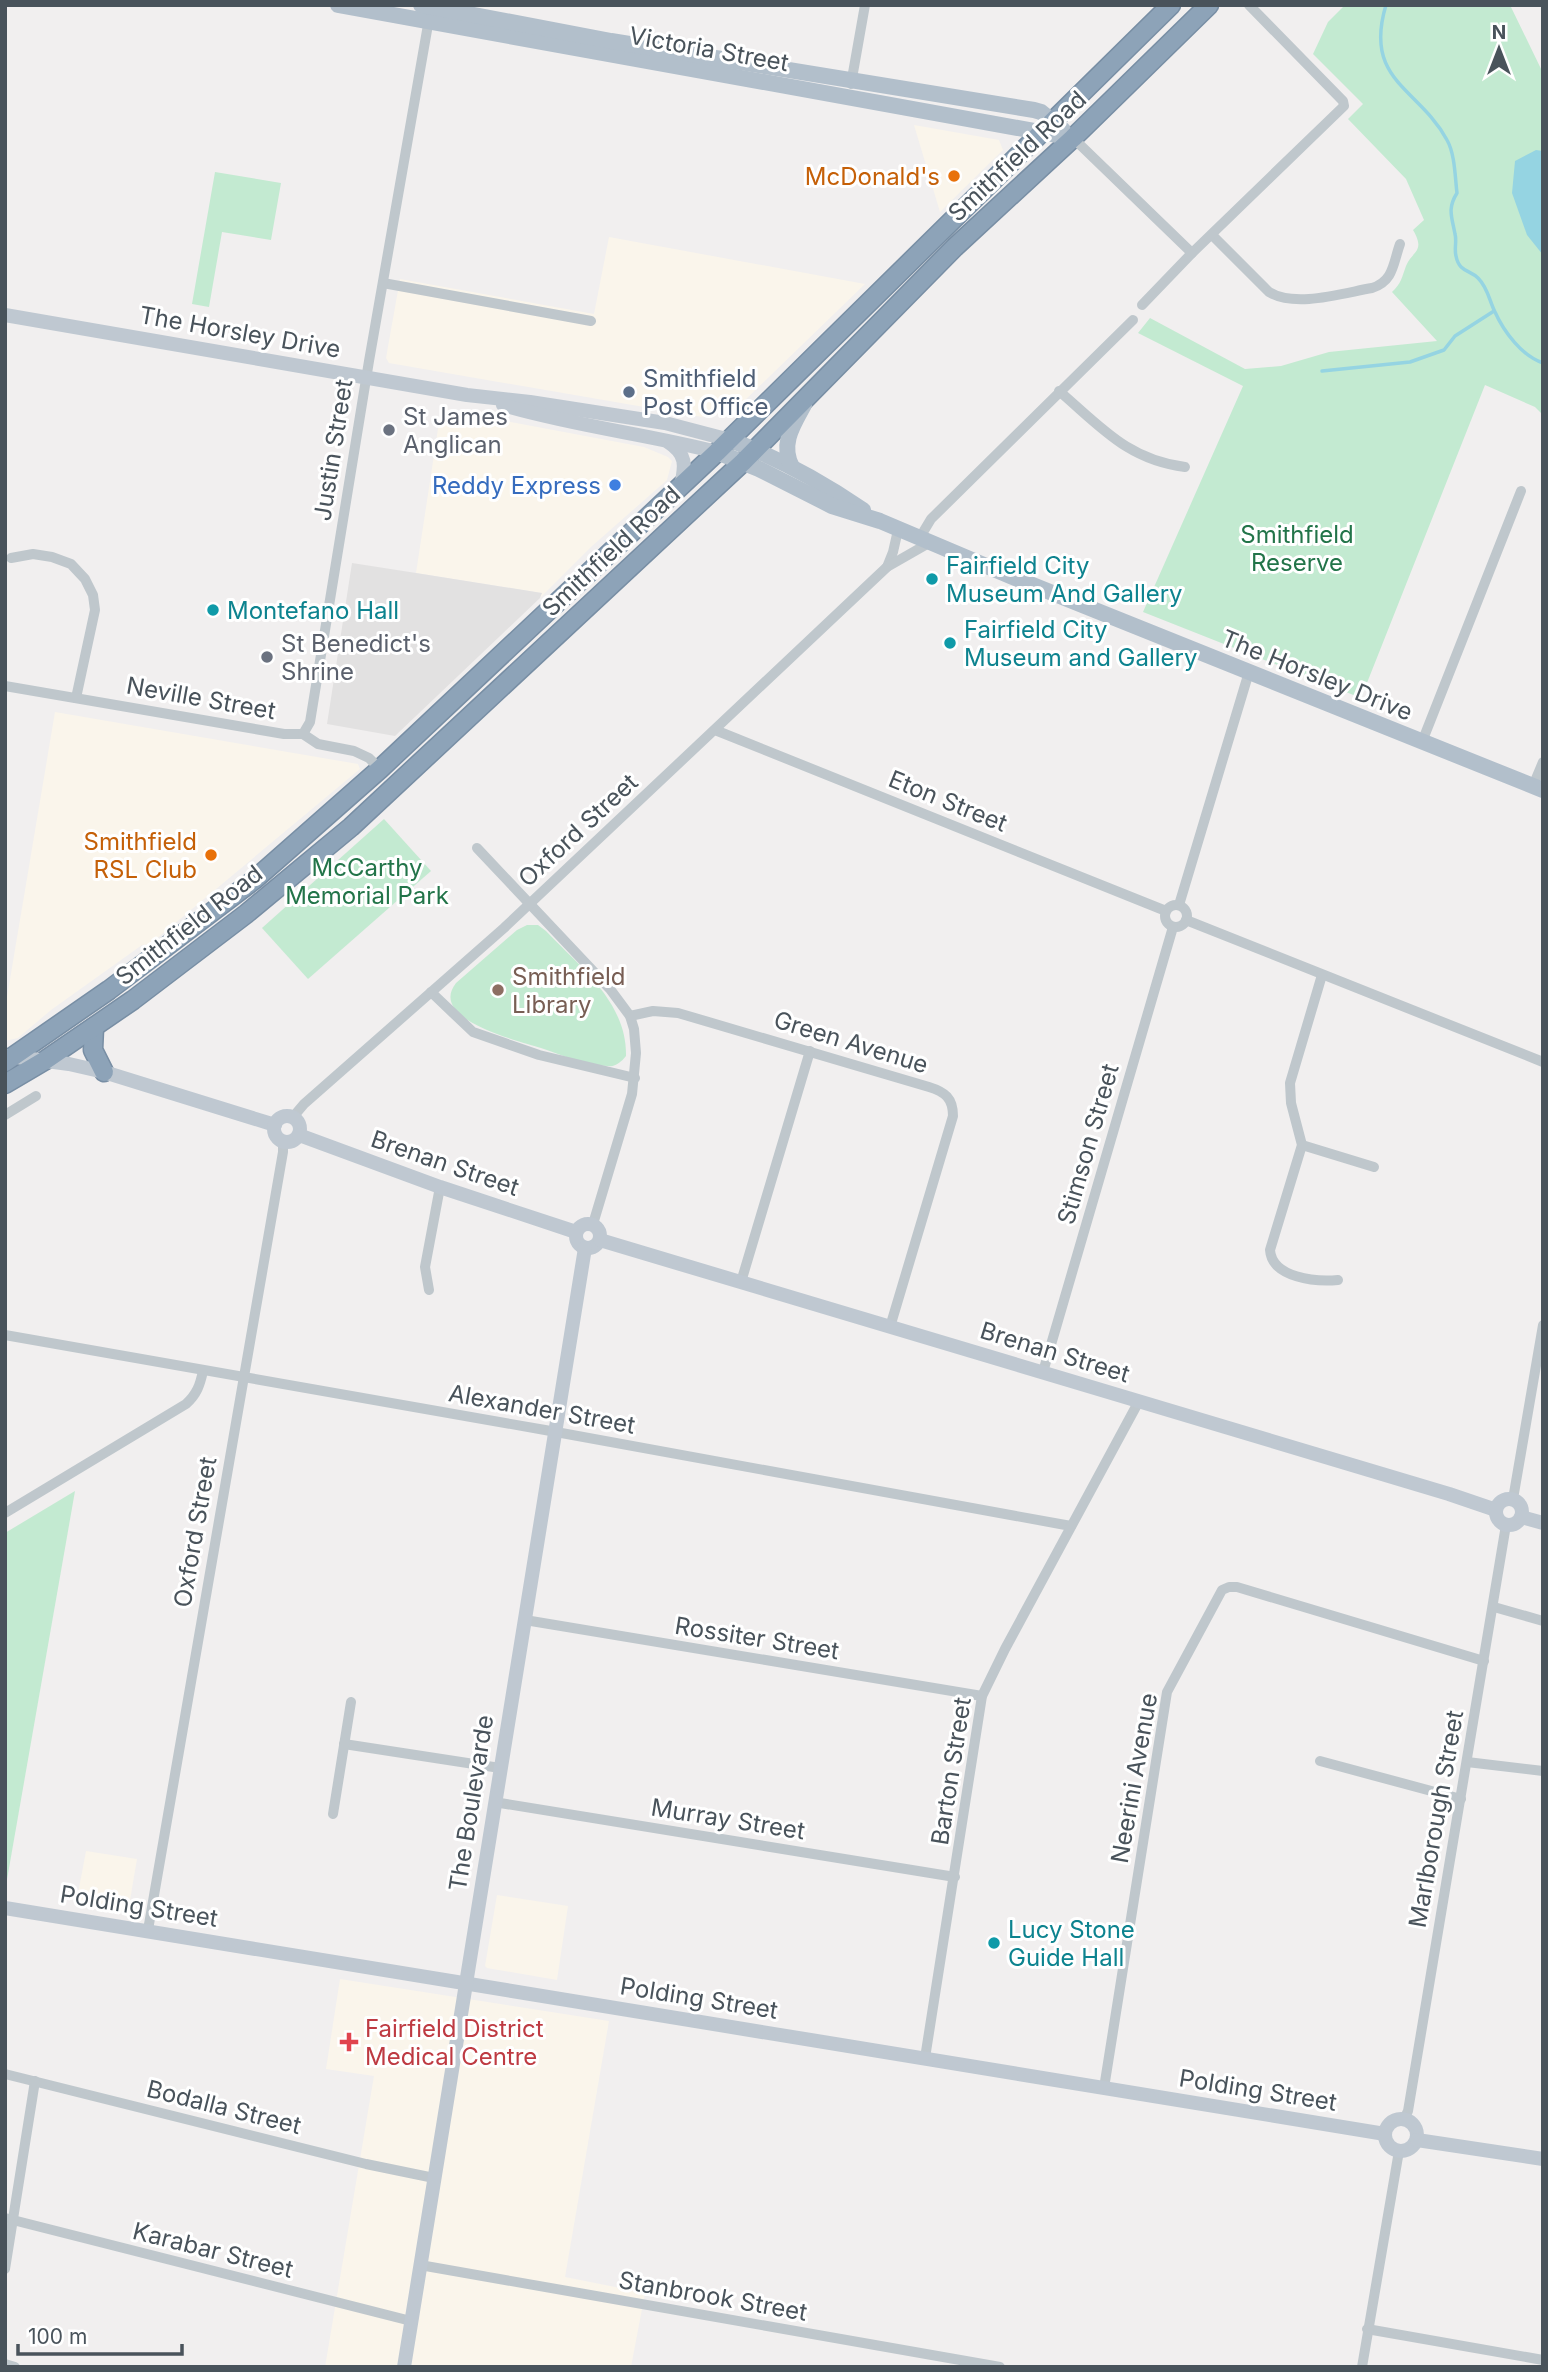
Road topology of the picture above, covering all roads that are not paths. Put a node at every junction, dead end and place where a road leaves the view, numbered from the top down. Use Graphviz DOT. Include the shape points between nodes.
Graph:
graph roads {
  1 [pos="338,5"];
  2 [pos="865,5"];
  3 [pos="1171,5"];
  4 [pos="1209,5"];
  5 [pos="1249,5"];
  6 [pos="428,10"];
  7 [pos="850,89"];
  8 [pos="1048,126"];
  9 [pos="1073,138"];
  10 [pos="1212,235"];
  11 [pos="1400,244"];
  12 [pos="1192,253"];
  13 [pos="383,283"];
  14 [pos="1142,305"];
  15 [pos="5,315"];
  16 [pos="1133,320"];
  17 [pos="591,321"];
  18 [pos="367,377"];
  19 [pos="812,391"];
  20 [pos="1059,391"];
  21 [pos="467,395"];
  22 [pos="663,439"];
  23 [pos="724,446"];
  24 [pos="749,455"];
  25 [pos="792,467"];
  26 [pos="1185,467"];
  27 [pos="681,487"];
  28 [pos="1521,491"];
  29 [pos="880,521"];
  30 [pos="898,530"];
  31 [pos="924,541"];
  32 [pos="11,558"];
  33 [pos="887,567"];
  34 [pos="1249,672"];
  35 [pos="5,686"];
  36 [pos="76,698"];
  37 [pos="715,730"];
  38 [pos="303,734"];
  39 [pos="1422,742"];
  40 [pos="1543,762"];
  41 [pos="380,769"];
  42 [pos="1538,788"];
  43 [pos="477,848"];
  44 [pos="531,903"];
  45 [pos="1179,905"];
  46 [pos="1166,911"];
  47 [pos="1186,920"];
  48 [pos="1173,927"];
  49 [pos="130,962"];
  50 [pos="1322,975"];
  51 [pos="431,992"];
  52 [pos="630,1016"];
  53 [pos="94,1027"];
  54 [pos="40,1038"];
  55 [pos="810,1052"];
  56 [pos="8,1058"];
  57 [pos="44,1061"];
  58 [pos="1543,1062"];
  59 [pos="104,1072"];
  60 [pos="635,1078"];
  61 [pos="5,1084"];
  62 [pos="36,1096"];
  63 [pos="5,1115"];
  64 [pos="293,1117"];
  65 [pos="275,1125"];
  66 [pos="299,1135"];
  67 [pos="283,1141"];
  68 [pos="1302,1145"];
  69 [pos="1374,1167"];
  70 [pos="440,1187"];
  71 [pos="593,1224"];
  72 [pos="576,1232"];
  73 [pos="600,1240"];
  74 [pos="585,1248"];
  75 [pos="1338,1280"];
  76 [pos="741,1282"];
  77 [pos="429,1290"];
  78 [pos="890,1326"];
  79 [pos="1542,1331"];
  80 [pos="5,1335"];
  81 [pos="203,1371"];
  82 [pos="1043,1372"];
  83 [pos="243,1377"];
  84 [pos="1139,1401"];
  85 [pos="555,1432"];
  86 [pos="1513,1499"];
  87 [pos="1496,1510"];
  88 [pos="5,1513"];
  89 [pos="1521,1517"];
  90 [pos="1543,1523"];
  91 [pos="1506,1525"];
  92 [pos="1071,1526"];
  93 [pos="1494,1607"];
  94 [pos="524,1620"];
  95 [pos="1543,1621"];
  96 [pos="1484,1661"];
  97 [pos="982,1696"];
  98 [pos="351,1702"];
  99 [pos="344,1744"];
  100 [pos="1320,1761"];
  101 [pos="1468,1762"];
  102 [pos="500,1768"];
  103 [pos="1543,1771"];
  104 [pos="1461,1799"];
  105 [pos="494,1802"];
  106 [pos="333,1814"];
  107 [pos="955,1877"];
  108 [pos="5,1908"];
  109 [pos="148,1930"];
  110 [pos="465,1983"];
  111 [pos="925,2058"];
  112 [pos="5,2074"];
  113 [pos="35,2081"];
  114 [pos="1104,2088"];
  115 [pos="1404,2119"];
  116 [pos="1385,2134"];
  117 [pos="1417,2140"];
  118 [pos="1399,2151"];
  119 [pos="1543,2159"];
  120 [pos="433,2178"];
  121 [pos="9,2219"];
  122 [pos="420,2265"];
  123 [pos="5,2270"];
  124 [pos="411,2321"];
  125 [pos="1367,2329"];
  126 [pos="1543,2360"];
  127 [pos="5,2364"];
  128 [pos="15,2367"];
  129 [pos="404,2367"];
  130 [pos="1000,2367"];
  131 [pos="1362,2367"];
  1 -- 6 [label="main road, Victoria Street"];
  2 -- 7 [label="street"];
  3 -- 8 [label="highway, Smithfield Road"];
  4 -- 9 [label="highway, Smithfield Road"];
  5 -- 10 [label="street" via="1343,101 1342,111"];
  6 -- 7 [label="main road, Victoria Street"];
  6 -- 13 [label="street, Justin Street"];
  7 -- 8 [label="main road, Victoria Street"];
  8 -- 9 [label="main road, Victoria Street"];
  8 -- 23 [label="highway, Smithfield Road"];
  9 -- 12 [label="street"];
  9 -- 19 [label="highway, Smithfield Road" via="955,247"];
  10 -- 11 [label="street" via="1269,292 1295,299 1377,287 1391,274"];
  10 -- 12 [label="street"];
  12 -- 14 [label="street"];
  13 -- 17 [label="street"];
  13 -- 18 [label="street, Justin Street"];
  15 -- 18 [label="street, The Horsley Drive"];
  16 -- 20 [label="street, Oxford Street"];
  18 -- 21 [label="street, The Horsley Drive"];
  18 -- 38 [label="street, Justin Street" via="310,722"];
  19 -- 24 [label="highway, Smithfield Road"];
  19 -- 25 [label="main road" via="788,435"];
  20 -- 26 [label="street" via="1138,455"];
  20 -- 31 [label="street, Oxford Street" via="931,519"];
  21 -- 22 [label="street, The Horsley Drive" via="538,415"];
  21 -- 23 [label="street, The Horsley Drive" via="684,427"];
  22 -- 23 [label="street, The Horsley Drive"];
  22 -- 27 [label="street" via="681,453"];
  23 -- 24 [label="main road, The Horsley Drive"];
  23 -- 27 [label="highway, Smithfield Road"];
  24 -- 25 [label="main road, The Horsley Drive"];
  24 -- 29 [label="main road, The Horsley Drive" via="832,506"];
  24 -- 53 [label="highway, Smithfield Road" via="351,827 246,914"];
  25 -- 29 [label="main road, The Horsley Drive"];
  27 -- 41 [label="highway, Smithfield Road"];
  28 -- 39 [label="street"];
  29 -- 30 [label="main road, The Horsley Drive"];
  30 -- 31 [label="main road, The Horsley Drive"];
  30 -- 33 [label="street, Oxford Street"];
  31 -- 33 [label="street, Oxford Street"];
  31 -- 34 [label="main road, The Horsley Drive"];
  32 -- 36 [label="street" via="33,554 71,564 93,595 95,610"];
  33 -- 37 [label="street, Oxford Street"];
  34 -- 39 [label="main road, The Horsley Drive"];
  34 -- 45 [label="street"];
  35 -- 36 [label="street, Neville Street"];
  36 -- 38 [label="street, Neville Street"];
  37 -- 44 [label="street, Oxford Street"];
  37 -- 46 [label="street, Eton Street"];
  38 -- 41 [label="street, Neville Street" via="318,744 354,751"];
  39 -- 42 [label="main road, The Horsley Drive"];
  40 -- 42 [label="street"];
  41 -- 54 [label="highway, Smithfield Road" via="254,880"];
  43 -- 44 [label="street"];
  44 -- 51 [label="street, Oxford Street"];
  44 -- 52 [label="street"];
  45 -- 46 [label="street"];
  45 -- 47 [label="street"];
  46 -- 48 [label="street"];
  47 -- 48 [label="street" via="1183,926"];
  47 -- 50 [label="street"];
  48 -- 82 [label="street, Stimson Street"];
  49 -- 54 [label="highway" via="68,1007"];
  50 -- 58 [label="street"];
  50 -- 68 [label="street" via="1290,1083"];
  51 -- 60 [label="street" via="473,1032 540,1055"];
  51 -- 64 [label="street, Oxford Street"];
  52 -- 55 [label="street, Green Avenue" via="653,1011 678,1013"];
  52 -- 60 [label="street" via="636,1039"];
  53 -- 57 [label="highway, Smithfield Road"];
  53 -- 59 [label="highway" via="93,1050"];
  54 -- 56 [label="highway, Smithfield Road"];
  55 -- 76 [label="street"];
  55 -- 78 [label="street, Green Avenue" via="941,1091 953,1105"];
  56 -- 57 [label="street"];
  57 -- 59 [label="street"];
  57 -- 61 [label="highway, Smithfield Road"];
  59 -- 65 [label="street"];
  60 -- 71 [label="street"];
  62 -- 63 [label="street"];
  64 -- 65 [label="street" via="284,1116"];
  64 -- 66 [label="street" via="299,1123"];
  65 -- 67 [label="street" via="276,1136"];
  66 -- 67 [label="street"];
  66 -- 70 [label="street, Brenan Street"];
  67 -- 83 [label="street, Oxford Street"];
  68 -- 69 [label="street"];
  68 -- 75 [label="street" via="1270,1256 1280,1269 1318,1281"];
  70 -- 72 [label="street, Brenan Street"];
  70 -- 77 [label="street" via="425,1267"];
  71 -- 72 [label="street"];
  71 -- 73 [label="street"];
  72 -- 74 [label="street" via="578,1243"];
  73 -- 74 [label="street"];
  73 -- 76 [label="street, Brenan Street"];
  74 -- 85 [label="street, The Boulevarde"];
  76 -- 78 [label="street, Brenan Street"];
  78 -- 82 [label="street, Brenan Street"];
  79 -- 86 [label="street"];
  80 -- 81 [label="street, Alexander Street"];
  81 -- 83 [label="street, Alexander Street"];
  81 -- 88 [label="street" via="200,1385 186,1404"];
  82 -- 84 [label="street, Brenan Street"];
  83 -- 85 [label="street, Alexander Street"];
  83 -- 109 [label="street, Oxford Street"];
  84 -- 87 [label="street, Brenan Street"];
  84 -- 92 [label="street, Barton Street"];
  85 -- 92 [label="street, Alexander Street"];
  85 -- 94 [label="street, The Boulevarde"];
  86 -- 87 [label="street" via="1503,1500"];
  86 -- 89 [label="street" via="1520,1505"];
  87 -- 91 [label="street"];
  89 -- 90 [label="street"];
  89 -- 91 [label="street"];
  91 -- 93 [label="street, Marlborough Street"];
  92 -- 97 [label="street, Barton Street"];
  93 -- 95 [label="street"];
  93 -- 96 [label="street, Marlborough Street"];
  94 -- 97 [label="street, Rossiter Street"];
  94 -- 102 [label="street, The Boulevarde"];
  96 -- 101 [label="street, Marlborough Street"];
  96 -- 114 [label="street, Neerini Avenue" via="1237,1587 1222,1590 1167,1692"];
  97 -- 107 [label="street, Barton Street"];
  98 -- 99 [label="street"];
  99 -- 102 [label="street"];
  99 -- 106 [label="street"];
  100 -- 104 [label="street"];
  101 -- 103 [label="street"];
  101 -- 104 [label="street, Marlborough Street"];
  102 -- 105 [label="street, The Boulevarde"];
  104 -- 115 [label="street, Marlborough Street"];
  105 -- 107 [label="street, Murray Street"];
  105 -- 110 [label="street, The Boulevarde"];
  107 -- 111 [label="street, Barton Street"];
  108 -- 109 [label="street, Polding Street"];
  109 -- 110 [label="street, Polding Street"];
  110 -- 111 [label="street, Polding Street"];
  110 -- 120 [label="street, The Boulevarde"];
  111 -- 114 [label="street, Polding Street"];
  112 -- 113 [label="street, Bodalla Street"];
  113 -- 120 [label="street, Bodalla Street"];
  113 -- 121 [label="street"];
  114 -- 116 [label="street, Polding Street"];
  115 -- 116 [label="street" via="1391,2122"];
  115 -- 117 [label="street" via="1415,2126"];
  116 -- 118 [label="street" via="1388,2146"];
  117 -- 118 [label="street" via="1410,2149"];
  117 -- 119 [label="street"];
  118 -- 125 [label="street"];
  120 -- 122 [label="street, The Boulevarde"];
  121 -- 123 [label="street"];
  121 -- 124 [label="street, Karabar Street"];
  122 -- 124 [label="street, The Boulevarde"];
  122 -- 130 [label="street, Stanbrook Street"];
  124 -- 129 [label="street, The Boulevarde"];
  125 -- 126 [label="street"];
  125 -- 131 [label="street"];
  127 -- 128 [label="street"];
}
